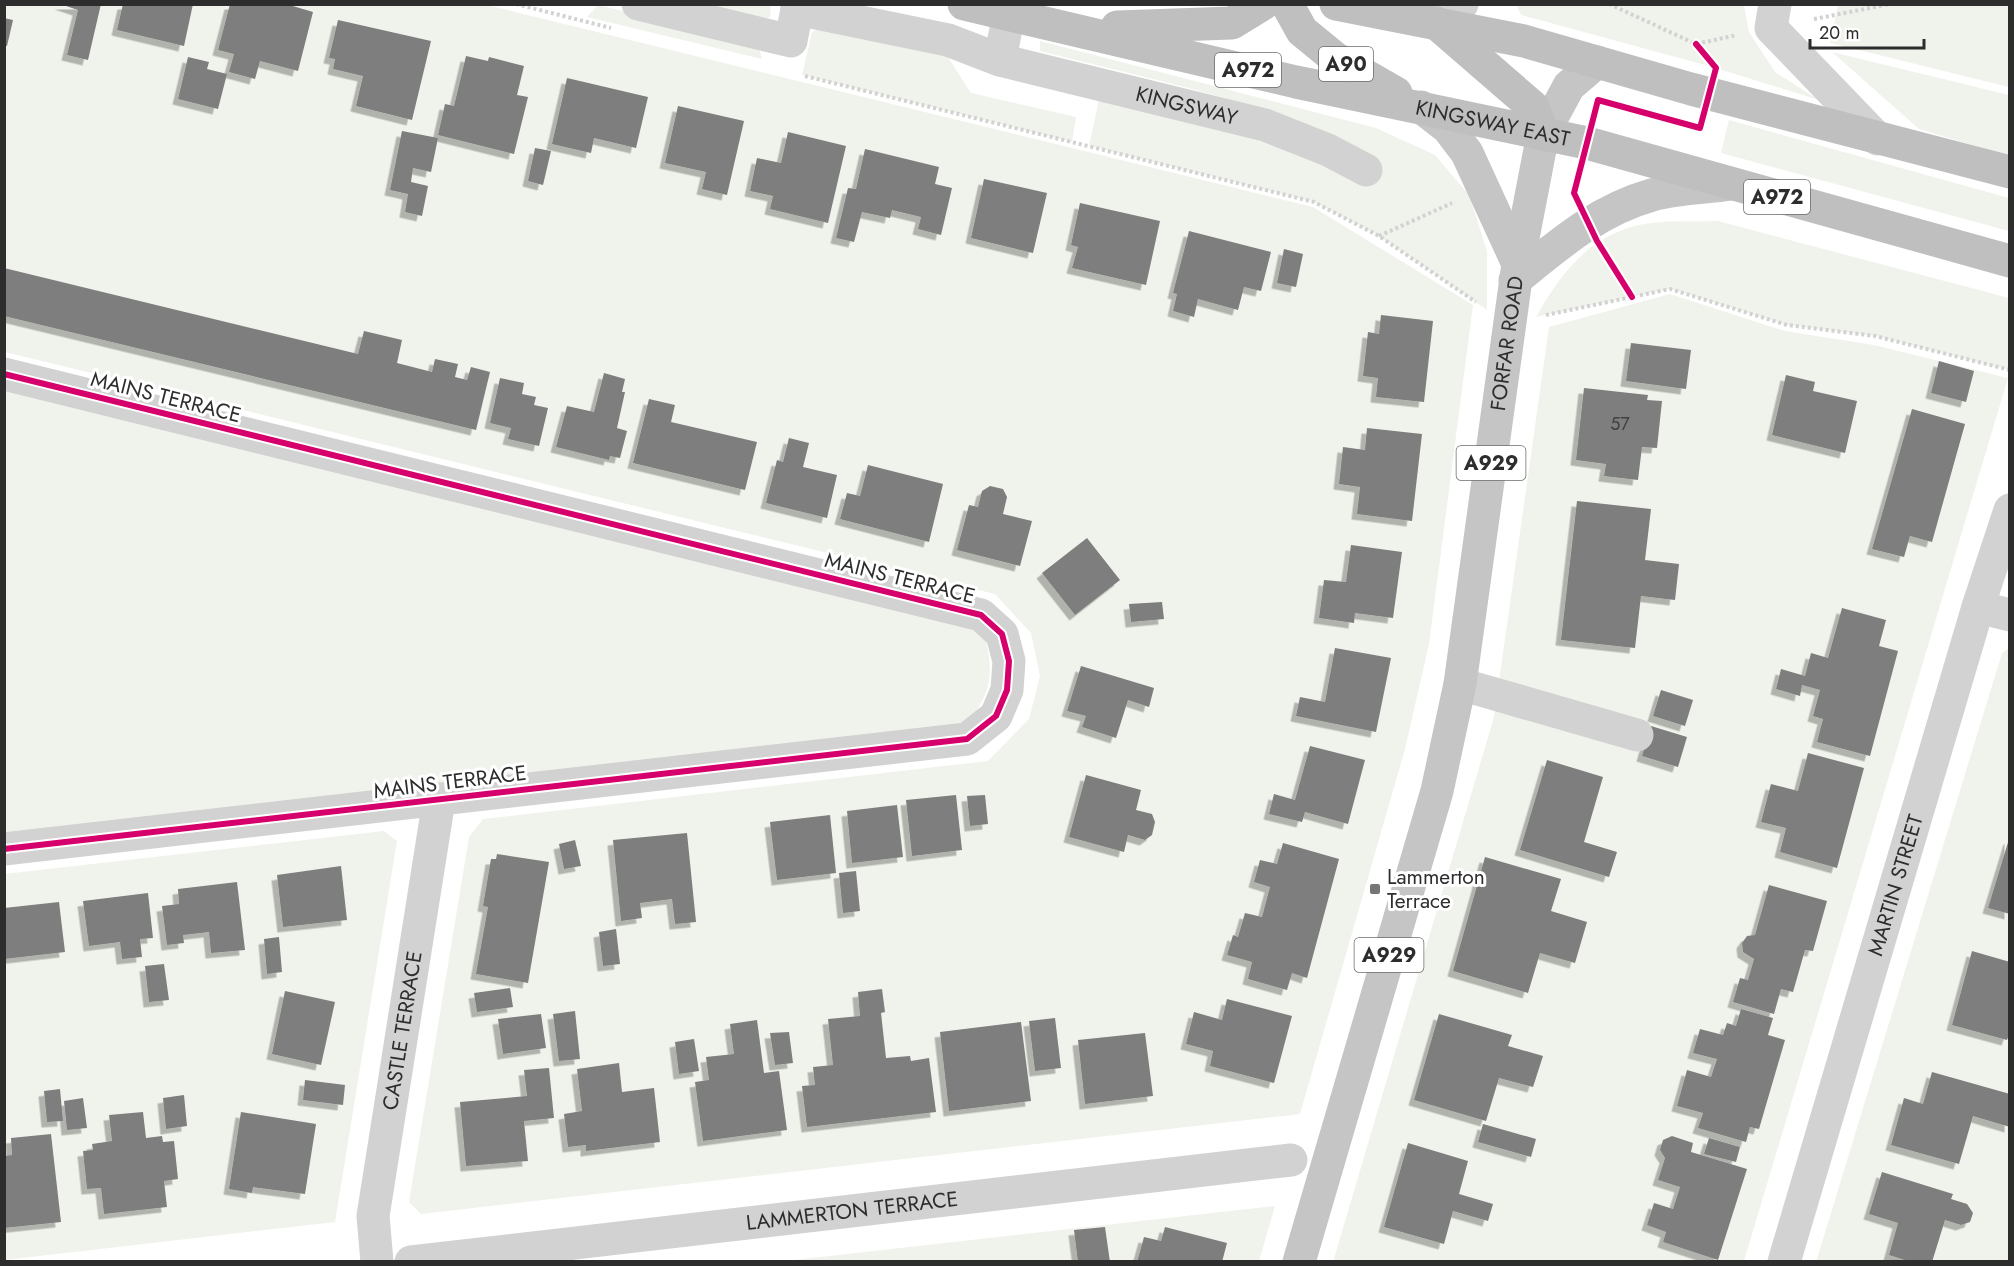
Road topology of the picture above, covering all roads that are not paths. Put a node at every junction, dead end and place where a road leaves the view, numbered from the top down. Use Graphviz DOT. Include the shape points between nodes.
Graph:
graph roads {
  1 [pos="964,4"];
  2 [pos="1263,4"];
  3 [pos="1287,4"];
  4 [pos="1336,4"];
  5 [pos="1462,4"];
  6 [pos="1775,4"];
  7 [pos="798,7"];
  8 [pos="1010,13"];
  9 [pos="1428,14"];
  10 [pos="628,17"];
  11 [pos="1077,29"];
  12 [pos="1000,60"];
  13 [pos="1598,62"];
  14 [pos="1420,107"];
  15 [pos="1543,134"];
  16 [pos="1878,139"];
  17 [pos="1366,170"];
  18 [pos="2010,172"];
  19 [pos="1731,184"];
  20 [pos="2010,261"];
  21 [pos="1516,272"];
  22 [pos="4,374"];
  23 [pos="2010,510"];
  24 [pos="1978,607"];
  25 [pos="2010,615"];
  26 [pos="1460,684"];
  27 [pos="1637,735"];
  28 [pos="439,800"];
  29 [pos="4,849"];
  30 [pos="1292,1160"];
  31 [pos="377,1262"];
  32 [pos="411,1262"];
  33 [pos="1299,1262"];
  34 [pos="1784,1262"];
  1 -- 8 [label="highway"];
  2 -- 11 [label="highway" via="1232,23"];
  3 -- 14 [label="highway, A90" via="1302,31 1335,58"];
  4 -- 9 [label="highway"];
  5 -- 9 [label="street"];
  6 -- 16 [label="street" via="1771,28"];
  7 -- 10 [label="street, KINGSWAY" via="791,41"];
  7 -- 12 [label="street, KINGSWAY" via="948,40"];
  8 -- 11 [label="highway"];
  8 -- 12 [label="street"];
  9 -- 13 [label="highway"];
  9 -- 15 [label="highway" via="1533,107"];
  11 -- 14 [label="highway, KINGSWAY EAST / A972" via="1296,82"];
  12 -- 17 [label="street, KINGSWAY" via="1265,125"];
  13 -- 15 [label="main road, FORFAR ROAD / A929" via="1569,86"];
  13 -- 16 [label="highway"];
  14 -- 15 [label="highway, KINGSWAY EAST / A972"];
  14 -- 21 [label="main road" via="1448,128 1467,153"];
  15 -- 19 [label="highway, KINGSWAY EAST / A972"];
  15 -- 21 [label="main road, FORFAR ROAD / A929"];
  16 -- 18 [label="highway"];
  19 -- 20 [label="highway, KINGSWAY EAST / A972"];
  19 -- 21 [label="main road" via="1654,195 1605,212"];
  21 -- 26 [label="main road, FORFAR ROAD / A929"];
  22 -- 28 [label="street, MAINS TERRACE" via="981,615 1002,634 1009,661 1007,690 996,716 967,739"];
  23 -- 24 [label="street, MARTIN STREET"];
  24 -- 25 [label="street"];
  24 -- 34 [label="street, MARTIN STREET"];
  26 -- 27 [label="street"];
  26 -- 33 [label="main road, A929" via="1437,791"];
  28 -- 29 [label="street, MAINS TERRACE"];
  28 -- 31 [label="street, CASTLE TERRACE" via="373,1216"];
  30 -- 32 [label="street, LAMMERTON TERRACE"];
}
